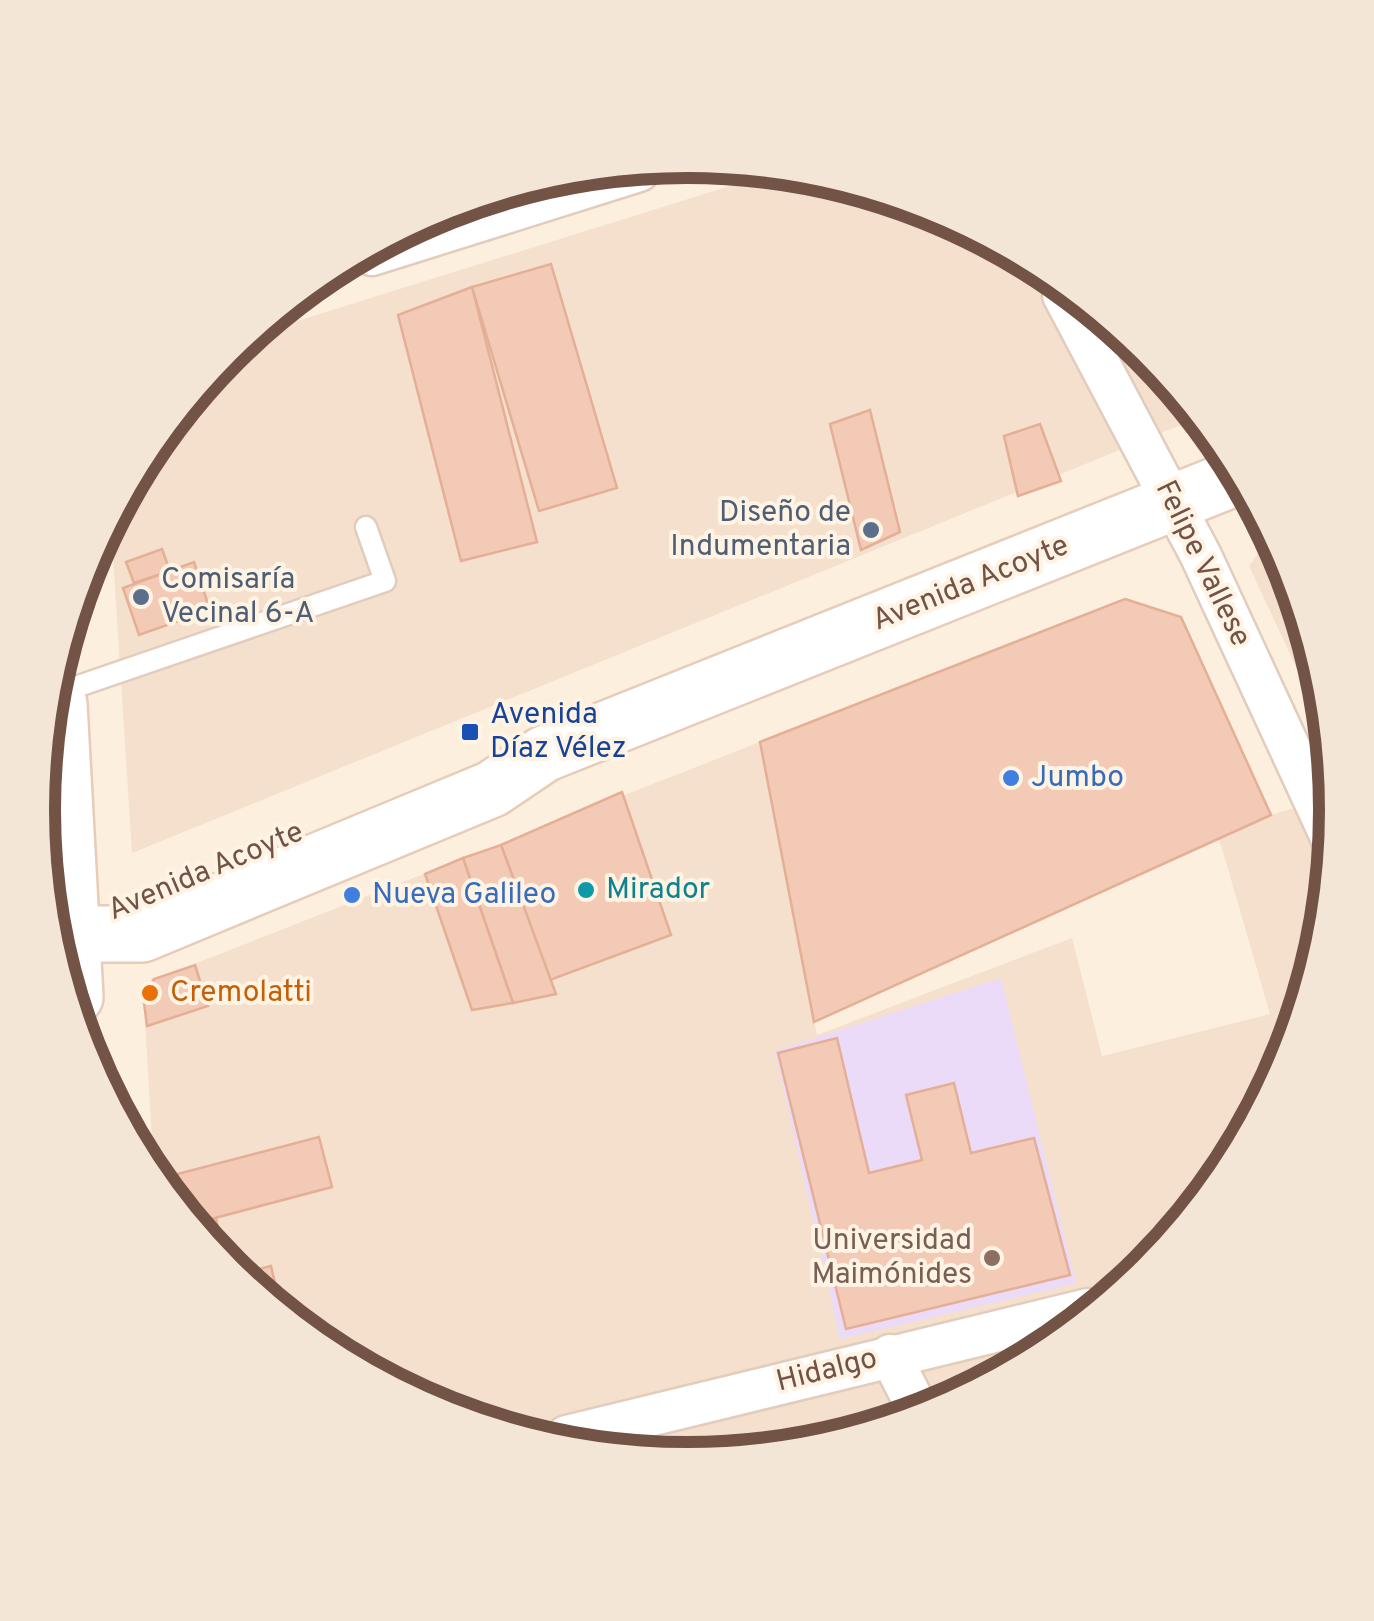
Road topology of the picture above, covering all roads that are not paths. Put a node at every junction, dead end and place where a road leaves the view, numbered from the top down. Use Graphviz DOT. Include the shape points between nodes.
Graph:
graph roads {
  1 [pos="1069,307"];
  2 [pos="1226,481"];
  3 [pos="1172,503"];
  4 [pos="366,527"];
  5 [pos="66,690"];
  6 [pos="60,729"];
  7 [pos="1319,811"];
  8 [pos="67,934"];
  9 [pos="1072,1312"];
  10 [pos="890,1355"];
  11 [pos="913,1400"];
  12 [pos="580,1433"];
  1 -- 3 [label="street, Felipe Vallese"];
  2 -- 3 [label="main road, Avenida Acoyte"];
  3 -- 7 [label="street, Felipe Vallese"];
  3 -- 8 [label="main road, Avenida Acoyte" via="544,754 483,759 138,895"];
  4 -- 5 [label="lane" via="385,581"];
  6 -- 8 [label="main road"];
  9 -- 10 [label="street, Hidalgo"];
  10 -- 11 [label="street"];
  10 -- 12 [label="street, Hidalgo"];
}
